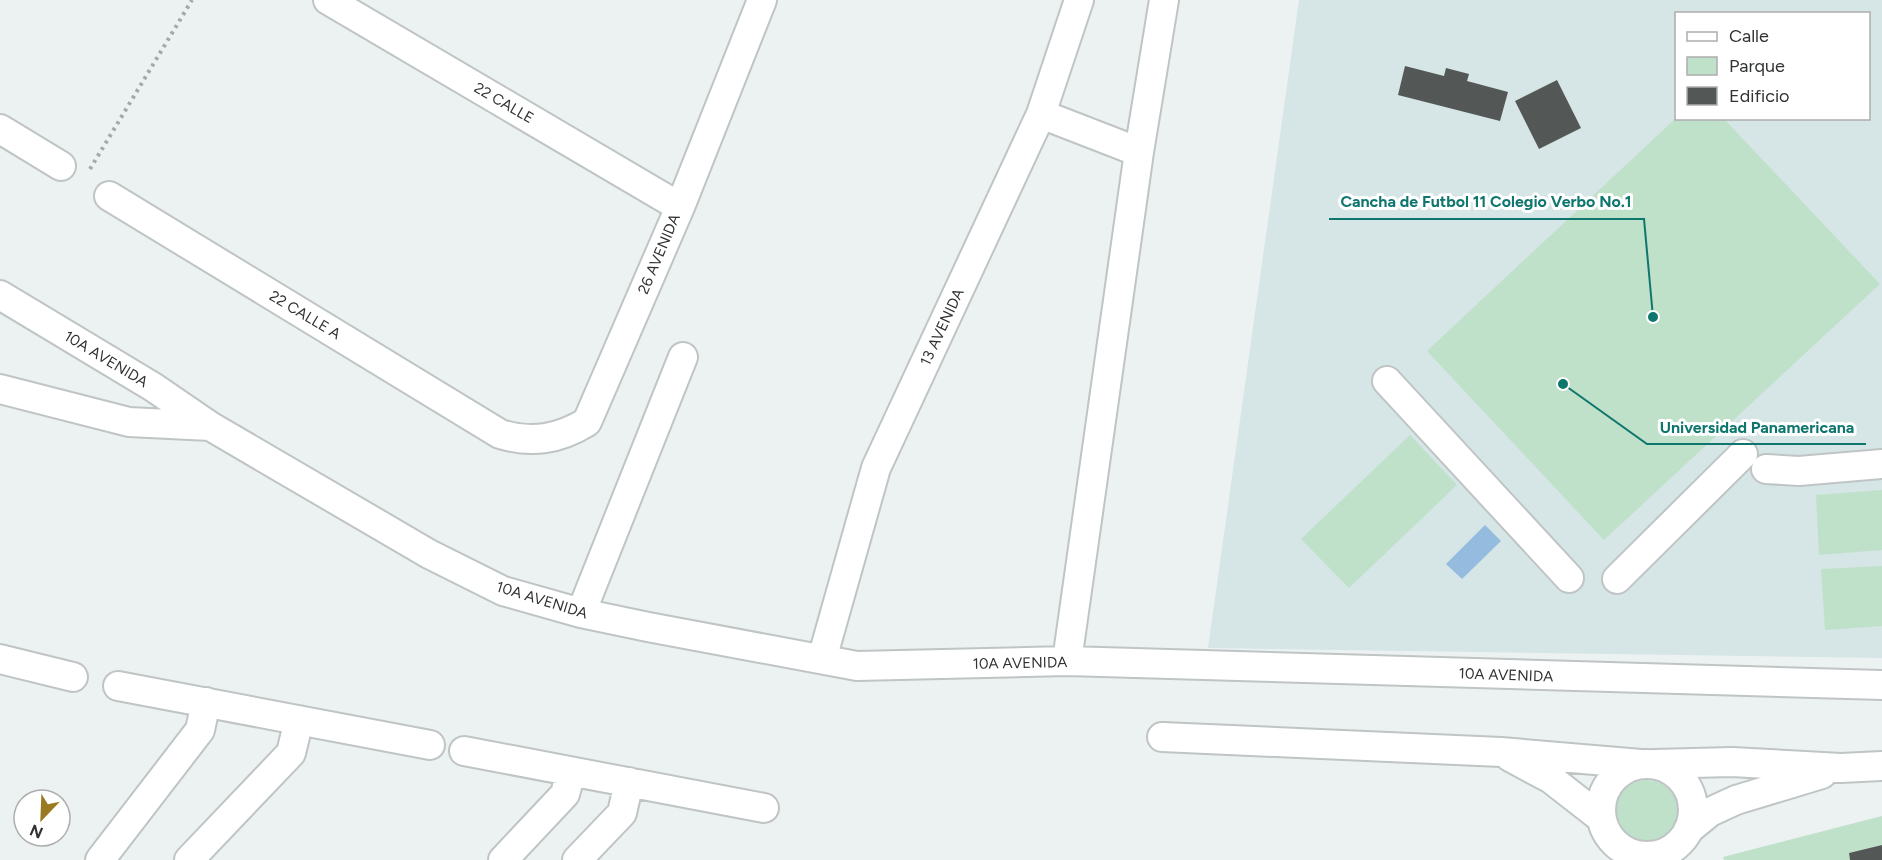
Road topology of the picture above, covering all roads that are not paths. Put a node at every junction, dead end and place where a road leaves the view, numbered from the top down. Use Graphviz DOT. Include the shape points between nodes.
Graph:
graph roads {
  1 [pos="328,0"];
  2 [pos="762,0"];
  3 [pos="1079,0"];
  4 [pos="1164,0"];
  5 [pos="1041,114"];
  6 [pos="0,129"];
  7 [pos="1139,152"];
  8 [pos="61,166"];
  9 [pos="109,196"];
  10 [pos="680,207"];
  11 [pos="0,295"];
  12 [pos="683,357"];
  13 [pos="1387,381"];
  14 [pos="0,389"];
  15 [pos="210,426"];
  16 [pos="500,434"];
  17 [pos="1882,464"];
  18 [pos="1569,578"];
  19 [pos="1617,579"];
  20 [pos="581,613"];
  21 [pos="0,659"];
  22 [pos="822,659"];
  23 [pos="1067,661"];
  24 [pos="73,677"];
  25 [pos="1882,685"];
  26 [pos="118,686"];
  27 [pos="206,702"];
  28 [pos="299,720"];
  29 [pos="1162,737"];
  30 [pos="430,745"];
  31 [pos="464,751"];
  32 [pos="1501,752"];
  33 [pos="1647,764"];
  34 [pos="1882,766"];
  35 [pos="1841,768"];
  36 [pos="572,772"];
  37 [pos="629,782"];
  38 [pos="764,808"];
  39 [pos="1601,818"];
  40 [pos="1682,843"];
  41 [pos="1619,851"];
  42 [pos="100,860"];
  43 [pos="189,860"];
  44 [pos="503,860"];
  45 [pos="577,860"];
  1 -- 10 [label="street, 22 CALLE"];
  2 -- 10 [label="street, 26 AVENIDA"];
  3 -- 5 [label="street, 13 AVENIDA"];
  4 -- 7 [label="street"];
  5 -- 7 [label="street"];
  5 -- 22 [label="street, 13 AVENIDA" via="876,468"];
  6 -- 8 [label="street"];
  7 -- 23 [label="street"];
  9 -- 16 [label="street, 22 CALLE A"];
  10 -- 16 [label="street, 26 AVENIDA" via="587,422 565,434 541,439"];
  11 -- 15 [label="street, 10A AVENIDA"];
  12 -- 20 [label="street"];
  13 -- 18 [label="street"];
  14 -- 15 [label="street, 10A AVENIDA" via="129,422"];
  15 -- 20 [label="street, 10A AVENIDA" via="429,554 503,591"];
  17 -- 19 [label="street" via="1799,471 1766,469 1756,479 1747,478 1740,471 1743,454"];
  20 -- 22 [label="street, 10A AVENIDA"];
  21 -- 24 [label="street"];
  22 -- 23 [label="street, 10A AVENIDA" via="857,666"];
  23 -- 25 [label="street, 10A AVENIDA"];
  26 -- 27 [label="street"];
  27 -- 28 [label="street"];
  27 -- 42 [label="street" via="200,730"];
  28 -- 30 [label="street"];
  28 -- 43 [label="street" via="291,753"];
  29 -- 32 [label="street"];
  31 -- 36 [label="street"];
  32 -- 33 [label="street"];
  32 -- 39 [label="street" via="1551,779"];
  33 -- 35 [label="street" via="1732,762"];
  33 -- 39 [label="street" via="1626,768 1614,777 1605,789"];
  33 -- 40 [label="street" via="1666,768 1687,788 1693,816"];
  34 -- 35 [label="street"];
  35 -- 40 [label="street" via="1736,800 1710,812"];
  36 -- 37 [label="street"];
  36 -- 44 [label="street" via="565,794"];
  37 -- 38 [label="street"];
  37 -- 45 [label="street" via="622,813"];
  39 -- 41 [label="street"];
  40 -- 41 [label="street" via="1657,855"];
}
